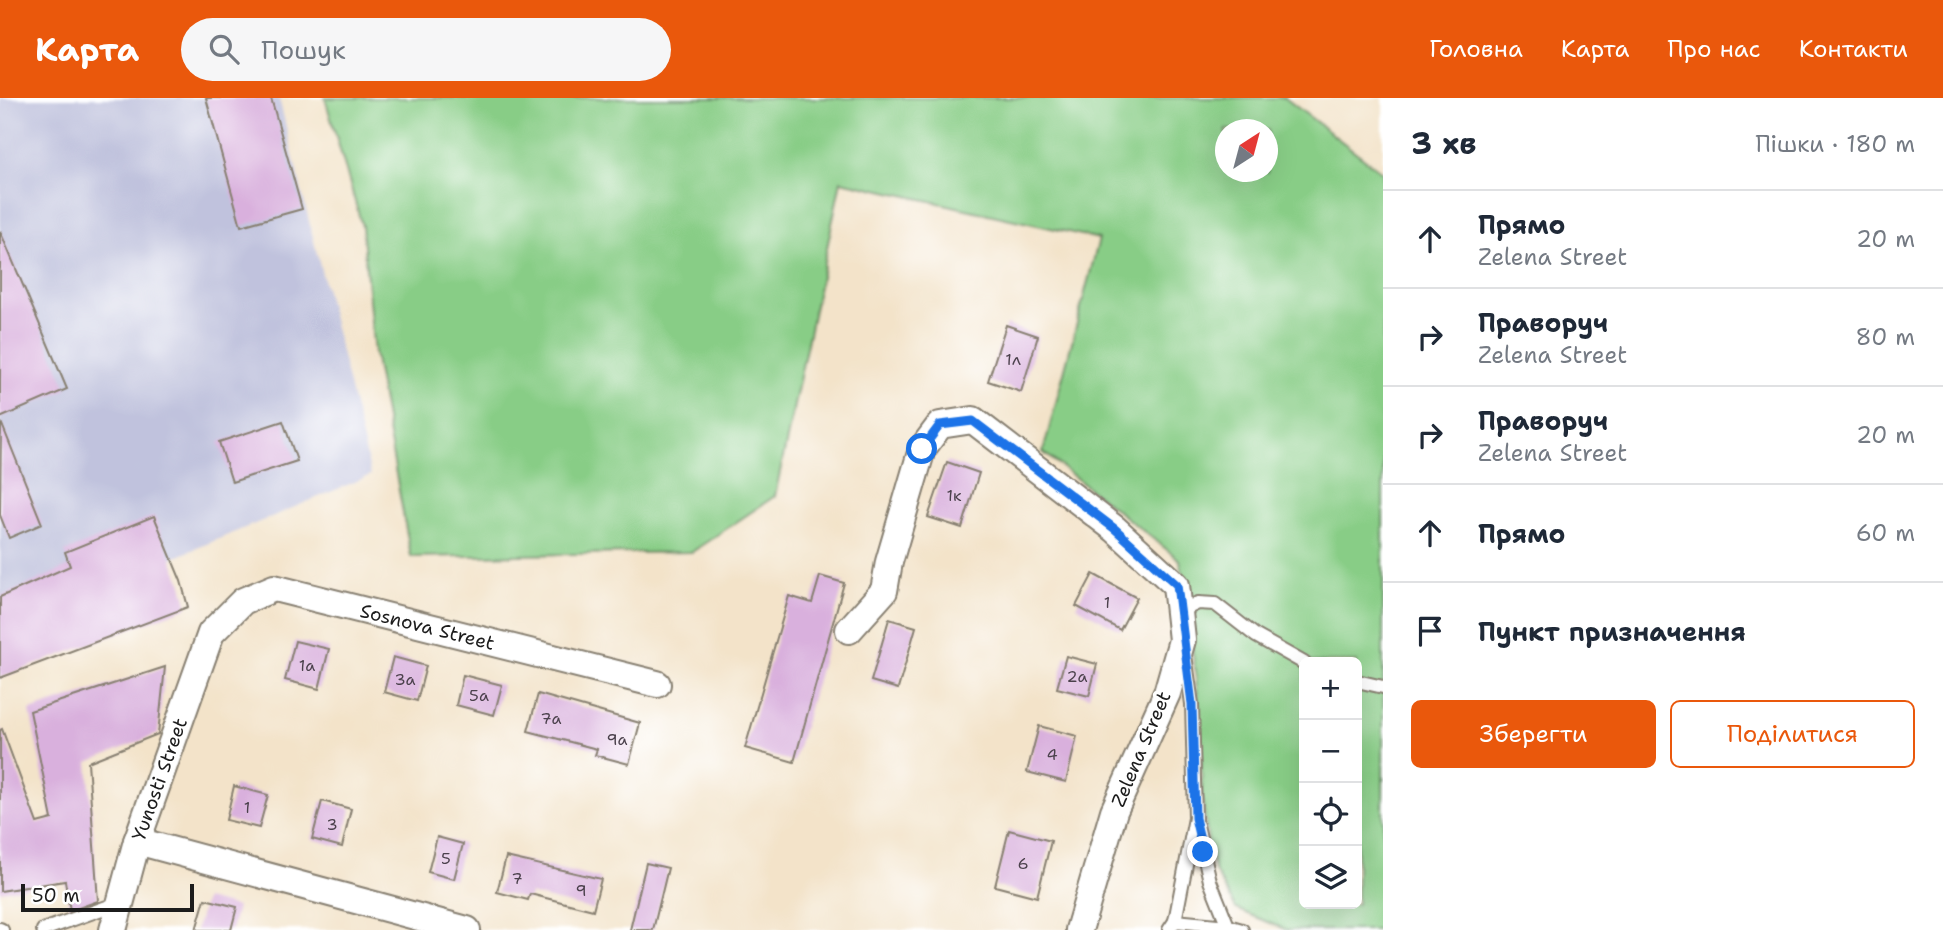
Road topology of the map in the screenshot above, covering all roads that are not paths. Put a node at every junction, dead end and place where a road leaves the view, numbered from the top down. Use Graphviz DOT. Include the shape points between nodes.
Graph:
graph roads {
  1 [pos="1180,612"];
  2 [pos="849,630"];
  3 [pos="212,633"];
  4 [pos="1182,640"];
  5 [pos="1299,660"];
  6 [pos="1362,682"];
  7 [pos="657,684"];
  8 [pos="1383,687"];
  9 [pos="1195,818"];
  10 [pos="136,841"];
  11 [pos="121,902"];
  12 [pos="1172,926"];
  13 [pos="1228,926"];
  14 [pos="43,930"];
  15 [pos="113,930"];
  16 [pos="467,930"];
  17 [pos="1079,930"];
  18 [pos="1242,930"];
  1 -- 2 [label="street, Zelena Street" via="1177,585 1115,529 973,421 940,425 922,449 884,591"];
  1 -- 4 [label="street, Zelena Street"];
  1 -- 5 [label="lane" via="1198,603 1215,604 1256,636"];
  3 -- 7 [label="street, Sosnova Street" via="243,601 274,588"];
  3 -- 10 [label="street, Yunosti Street"];
  4 -- 9 [label="lane" via="1192,704"];
  4 -- 17 [label="street, Zelena Street" via="1167,693 1115,811"];
  6 -- 8 [label="lane"];
  9 -- 12 [label="lane"];
  9 -- 13 [label="lane" via="1210,881"];
  10 -- 11 [label="street, Yunosti Street"];
  10 -- 16 [label="street"];
  11 -- 14 [label="lane"];
  11 -- 15 [label="street, Yunosti Street"];
  12 -- 13 [label="lane"];
  13 -- 18 [label="lane"];
}
